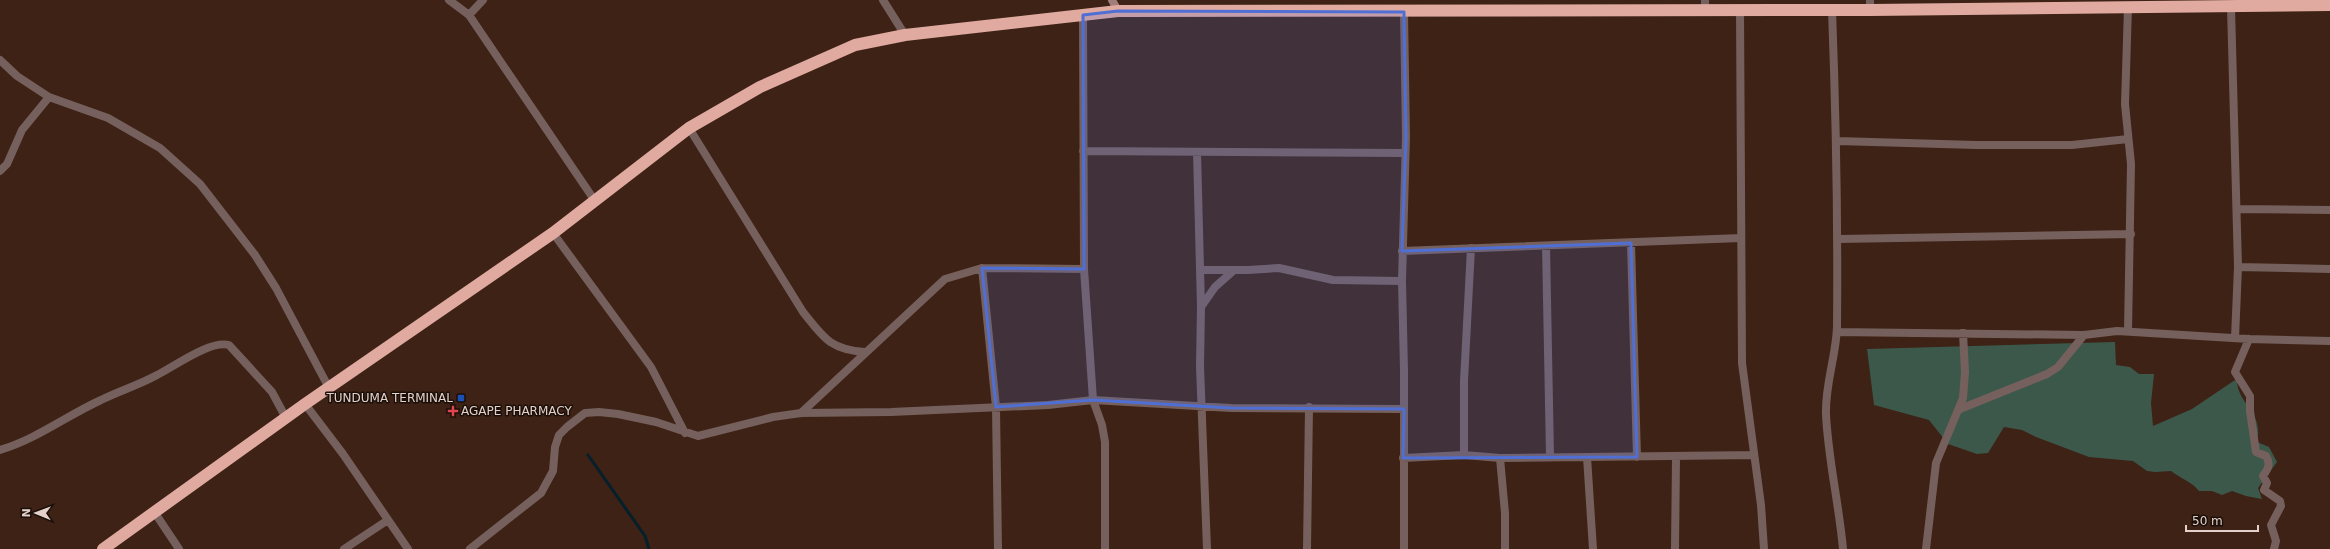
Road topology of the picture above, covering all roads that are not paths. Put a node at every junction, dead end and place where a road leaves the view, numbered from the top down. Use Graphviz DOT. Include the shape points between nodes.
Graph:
graph roads {
  1 [pos="449,0"];
  2 [pos="483,0"];
  3 [pos="883,0"];
  4 [pos="1112,0"];
  5 [pos="2054,4"];
  6 [pos="2205,4"];
  7 [pos="1705,5"];
  8 [pos="1870,5"];
  9 [pos="2330,5"];
  10 [pos="2128,7"];
  11 [pos="2231,7"];
  12 [pos="1740,9"];
  13 [pos="1832,10"];
  14 [pos="1118,11"];
  15 [pos="1404,12"];
  16 [pos="469,15"];
  17 [pos="1083,16"];
  18 [pos="905,34"];
  19 [pos="0,60"];
  20 [pos="49,97"];
  21 [pos="689,128"];
  22 [pos="2128,139"];
  23 [pos="1837,141"];
  24 [pos="1083,151"];
  25 [pos="1197,152"];
  26 [pos="1405,153"];
  27 [pos="0,170"];
  28 [pos="595,202"];
  29 [pos="2237,209"];
  30 [pos="2330,210"];
  31 [pos="553,233"];
  32 [pos="2131,234"];
  33 [pos="1741,238"];
  34 [pos="1838,239"];
  35 [pos="1631,243"];
  36 [pos="1546,246"];
  37 [pos="1471,248"];
  38 [pos="1402,251"];
  39 [pos="2238,267"];
  40 [pos="982,268"];
  41 [pos="2330,268"];
  42 [pos="1084,269"];
  43 [pos="1200,270"];
  44 [pos="1233,271"];
  45 [pos="1402,281"];
  46 [pos="1201,307"];
  47 [pos="2128,331"];
  48 [pos="1837,332"];
  49 [pos="1963,333"];
  50 [pos="2084,335"];
  51 [pos="2235,338"];
  52 [pos="2249,339"];
  53 [pos="2330,341"];
  54 [pos="865,352"];
  55 [pos="329,388"];
  56 [pos="1093,400"];
  57 [pos="305,404"];
  58 [pos="996,407"];
  59 [pos="1202,407"];
  60 [pos="1309,407"];
  61 [pos="1404,409"];
  62 [pos="1960,410"];
  63 [pos="801,413"];
  64 [pos="286,418"];
  65 [pos="685,433"];
  66 [pos="0,450"];
  67 [pos="1464,455"];
  68 [pos="1754,455"];
  69 [pos="1550,456"];
  70 [pos="1587,457"];
  71 [pos="1638,457"];
  72 [pos="1403,458"];
  73 [pos="1500,458"];
  74 [pos="1676,458"];
  75 [pos="155,513"];
  76 [pos="388,520"];
  77 [pos="103,549"];
  78 [pos="179,549"];
  79 [pos="344,549"];
  80 [pos="408,549"];
  81 [pos="470,549"];
  82 [pos="998,549"];
  83 [pos="1105,549"];
  84 [pos="1207,549"];
  85 [pos="1307,549"];
  86 [pos="1404,549"];
  87 [pos="1505,549"];
  88 [pos="1593,549"];
  89 [pos="1675,549"];
  90 [pos="1764,549"];
  91 [pos="1843,549"];
  92 [pos="1926,549"];
  93 [pos="2274,549"];
  1 -- 16 [label="street"];
  2 -- 16 [label="street"];
  3 -- 18 [label="street"];
  4 -- 14 [label="street"];
  5 -- 8 [label="highway"];
  5 -- 10 [label="highway"];
  6 -- 10 [label="highway"];
  6 -- 11 [label="highway"];
  7 -- 12 [label="highway"];
  7 -- 15 [label="highway"];
  8 -- 13 [label="highway"];
  9 -- 11 [label="highway"];
  10 -- 22 [label="street" via="2125,104"];
  11 -- 29 [label="street"];
  12 -- 13 [label="highway"];
  12 -- 33 [label="street"];
  13 -- 23 [label="street"];
  14 -- 15 [label="highway"];
  14 -- 17 [label="highway"];
  15 -- 26 [label="street"];
  16 -- 28 [label="street"];
  17 -- 18 [label="highway"];
  17 -- 24 [label="street"];
  18 -- 21 [label="highway" via="855,45 760,87"];
  19 -- 20 [label="street" via="17,76"];
  20 -- 27 [label="street" via="22,130 7,164"];
  20 -- 55 [label="street" via="124,126 160,148 200,184 255,254"];
  21 -- 28 [label="highway"];
  21 -- 54 [label="street" via="803,312 825,340 846,351"];
  22 -- 23 [label="street" via="2072,144 1976,145"];
  22 -- 32 [label="street" via="2131,164"];
  23 -- 34 [label="street"];
  24 -- 25 [label="street"];
  24 -- 42 [label="street"];
  25 -- 26 [label="street"];
  25 -- 43 [label="street"];
  26 -- 38 [label="street"];
  28 -- 31 [label="highway"];
  29 -- 30 [label="street"];
  29 -- 39 [label="street"];
  31 -- 55 [label="highway"];
  31 -- 65 [label="street" via="651,367"];
  32 -- 34 [label="street"];
  32 -- 47 [label="street"];
  33 -- 35 [label="street"];
  33 -- 68 [label="street" via="1742,363"];
  34 -- 48 [label="street"];
  35 -- 36 [label="street"];
  35 -- 71 [label="street"];
  36 -- 37 [label="street"];
  36 -- 69 [label="street"];
  37 -- 38 [label="street"];
  37 -- 67 [label="street" via="1464,382"];
  38 -- 45 [label="street"];
  39 -- 41 [label="street"];
  39 -- 51 [label="street"];
  40 -- 42 [label="street"];
  40 -- 54 [label="street" via="945,280"];
  40 -- 58 [label="street"];
  42 -- 56 [label="street"];
  43 -- 44 [label="street"];
  43 -- 46 [label="street"];
  44 -- 45 [label="street" via="1279,268 1333,280"];
  44 -- 46 [label="street" via="1215,287"];
  45 -- 61 [label="street"];
  46 -- 59 [label="street"];
  47 -- 50 [label="street"];
  47 -- 51 [label="street"];
  48 -- 49 [label="street"];
  48 -- 91 [label="street" via="1827,383 1826,414"];
  49 -- 50 [label="street"];
  49 -- 62 [label="street" via="1965,383"];
  50 -- 62 [label="street" via="2058,366 2047,374"];
  51 -- 52 [label="street"];
  52 -- 53 [label="street"];
  52 -- 93 [label="street" via="2235,372 2250,396 2256,452 2266,456 2269,461 2263,476 2267,483 2264,490 2280,501 2281,506 2271,524 2275,536"];
  54 -- 63 [label="street" via="841,378"];
  55 -- 57 [label="highway"];
  56 -- 58 [label="street"];
  56 -- 59 [label="street"];
  56 -- 83 [label="street" via="1102,424 1104,442"];
  57 -- 64 [label="highway"];
  57 -- 76 [label="street"];
  58 -- 63 [label="street"];
  58 -- 82 [label="street"];
  59 -- 60 [label="street"];
  59 -- 84 [label="street"];
  60 -- 61 [label="street"];
  60 -- 85 [label="street"];
  61 -- 72 [label="street"];
  62 -- 92 [label="street" via="1936,463"];
  63 -- 65 [label="street" via="773,417 698,436"];
  64 -- 66 [label="street" via="272,392 229,344 224,343 203,350 157,375 102,399 34,438"];
  64 -- 75 [label="highway"];
  65 -- 81 [label="street" via="656,422 618,414 585,413 559,435 553,471 541,493"];
  67 -- 72 [label="street"];
  67 -- 73 [label="street"];
  68 -- 74 [label="street"];
  68 -- 90 [label="street"];
  69 -- 70 [label="street"];
  69 -- 73 [label="street"];
  70 -- 71 [label="street"];
  70 -- 88 [label="street"];
  71 -- 74 [label="street"];
  72 -- 86 [label="street"];
  73 -- 87 [label="street"];
  74 -- 89 [label="street"];
  75 -- 77 [label="highway"];
  75 -- 78 [label="street"];
  76 -- 79 [label="street"];
  76 -- 80 [label="street"];
}
